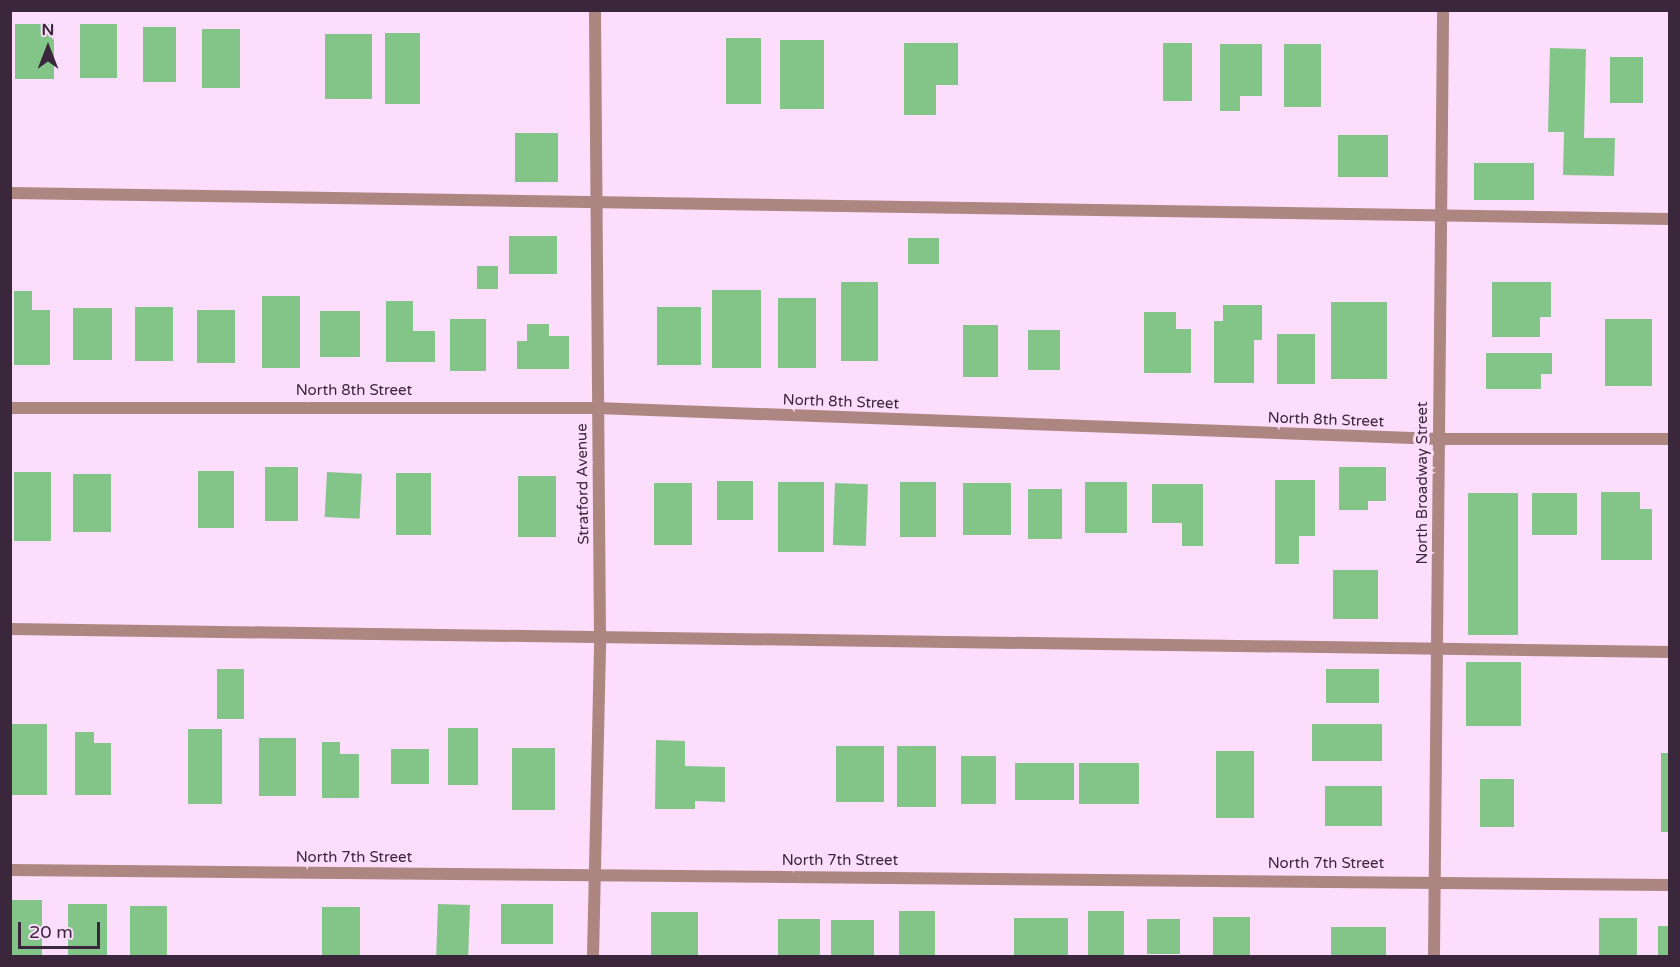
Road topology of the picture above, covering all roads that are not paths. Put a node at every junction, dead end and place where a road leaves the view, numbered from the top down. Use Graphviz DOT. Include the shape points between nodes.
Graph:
graph roads {
  1 [pos="595,10"];
  2 [pos="1443,10"];
  3 [pos="10,193"];
  4 [pos="596,203"];
  5 [pos="1441,215"];
  6 [pos="1670,219"];
  7 [pos="10,408"];
  8 [pos="597,408"];
  9 [pos="1439,439"];
  10 [pos="1670,439"];
  11 [pos="10,629"];
  12 [pos="600,637"];
  13 [pos="1437,649"];
  14 [pos="1670,652"];
  15 [pos="10,870"];
  16 [pos="594,874"];
  17 [pos="1435,879"];
  18 [pos="1670,885"];
  19 [pos="593,957"];
  20 [pos="1434,957"];
  1 -- 4 [label="street, Stratford Avenue"];
  2 -- 5 [label="street, North Broadway Street"];
  3 -- 4 [label="street"];
  4 -- 5 [label="street"];
  4 -- 8 [label="street, Stratford Avenue"];
  5 -- 6 [label="street"];
  5 -- 9 [label="street, North Broadway Street"];
  7 -- 8 [label="street, North 8th Street"];
  8 -- 9 [label="street, North 8th Street"];
  8 -- 12 [label="street, Stratford Avenue"];
  9 -- 10 [label="street, North 8th Street"];
  9 -- 13 [label="street, North Broadway Street"];
  11 -- 12 [label="street"];
  12 -- 13 [label="street"];
  12 -- 16 [label="street, Stratford Avenue"];
  13 -- 14 [label="street"];
  13 -- 17 [label="street, North Broadway Street"];
  15 -- 16 [label="street, North 7th Street"];
  16 -- 17 [label="street, North 7th Street"];
  16 -- 19 [label="street, Stratford Avenue"];
  17 -- 18 [label="street, North 7th Street"];
  17 -- 20 [label="street, North Broadway Street"];
}
